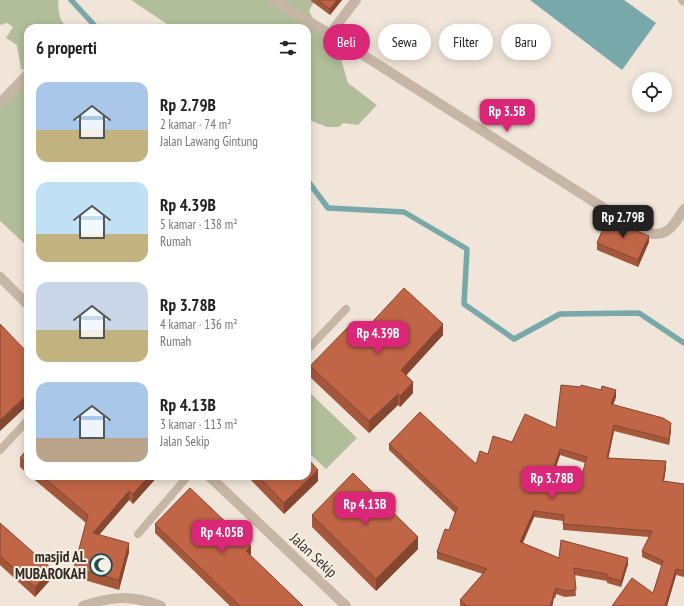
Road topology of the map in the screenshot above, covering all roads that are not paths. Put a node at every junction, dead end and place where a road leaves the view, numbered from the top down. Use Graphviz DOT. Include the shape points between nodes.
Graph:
graph roads {
  1 [pos="273,0"];
  2 [pos="356,0"];
  3 [pos="338,24"];
  4 [pos="323,30"];
  5 [pos="370,59"];
  6 [pos="24,78"];
  7 [pos="0,103"];
  8 [pos="684,209"];
  9 [pos="0,278"];
  10 [pos="24,301"];
  11 [pos="346,309"];
  12 [pos="311,346"];
  13 [pos="24,424"];
  14 [pos="0,450"];
  15 [pos="185,480"];
  16 [pos="213,480"];
  17 [pos="138,534"];
  18 [pos="83,606"];
  19 [pos="160,606"];
  20 [pos="346,606"];
  1 -- 4 [label="street"];
  2 -- 3 [label="street"];
  5 -- 8 [label="street" via="640,231 650,234 667,232"];
  6 -- 7 [label="street"];
  9 -- 10 [label="street"];
  11 -- 12 [label="lane"];
  13 -- 14 [label="lane"];
  15 -- 17 [label="lane"];
  16 -- 20 [label="street, Jalan Sekip"];
  18 -- 19 [label="street" via="115,598 145,600"];
}
